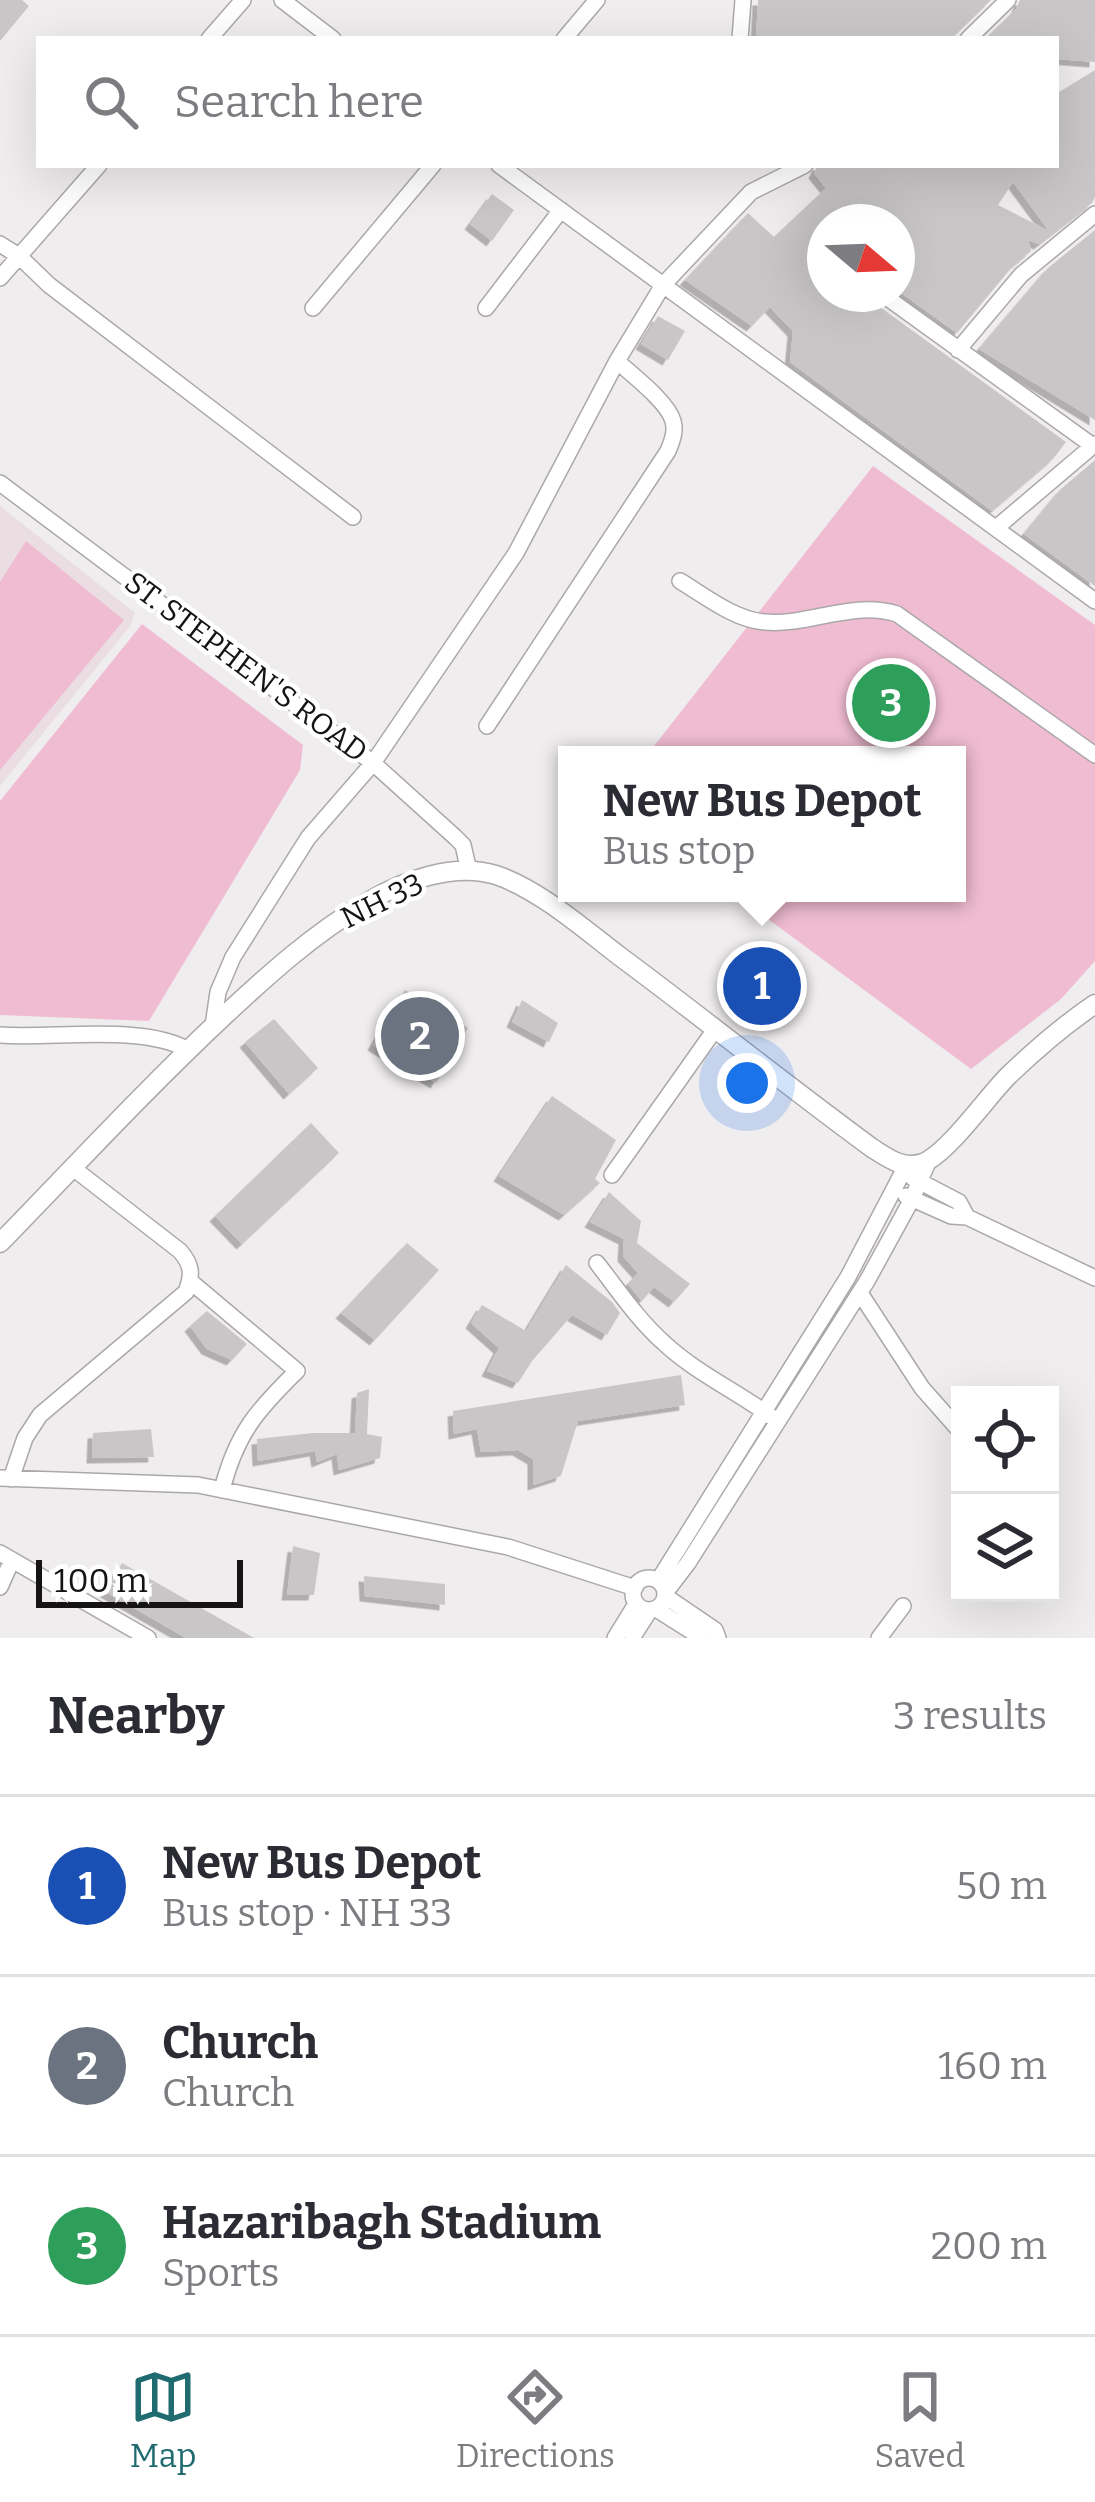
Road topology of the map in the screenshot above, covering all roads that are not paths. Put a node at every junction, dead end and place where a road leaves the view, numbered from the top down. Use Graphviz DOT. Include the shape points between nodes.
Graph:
graph roads {
  1 [pos="243,0"];
  2 [pos="282,0"];
  3 [pos="597,0"];
  4 [pos="743,0"];
  5 [pos="1008,0"];
  6 [pos="212,36"];
  7 [pos="329,36"];
  8 [pos="567,36"];
  9 [pos="740,36"];
  10 [pos="971,36"];
  11 [pos="96,168"];
  12 [pos="430,168"];
  13 [pos="503,168"];
  14 [pos="780,171"];
  15 [pos="561,210"];
  16 [pos="1095,214"];
  17 [pos="0,244"];
  18 [pos="19,256"];
  19 [pos="0,278"];
  20 [pos="663,286"];
  21 [pos="313,308"];
  22 [pos="486,308"];
  23 [pos="906,312"];
  24 [pos="958,350"];
  25 [pos="617,362"];
  26 [pos="1094,445"];
  27 [pos="0,483"];
  28 [pos="353,517"];
  29 [pos="996,528"];
  30 [pos="680,581"];
  31 [pos="1095,601"];
  32 [pos="487,726"];
  33 [pos="1095,755"];
  34 [pos="373,763"];
  35 [pos="469,871"];
  36 [pos="1095,1004"];
  37 [pos="213,1026"];
  38 [pos="716,1028"];
  39 [pos="0,1036"];
  40 [pos="188,1050"];
  41 [pos="929,1160"];
  42 [pos="73,1168"];
  43 [pos="904,1169"];
  44 [pos="611,1175"];
  45 [pos="921,1182"];
  46 [pos="893,1191"];
  47 [pos="912,1199"];
  48 [pos="967,1217"];
  49 [pos="0,1244"];
  50 [pos="597,1263"];
  51 [pos="1095,1278"];
  52 [pos="190,1281"];
  53 [pos="860,1293"];
  54 [pos="772,1417"];
  55 [pos="951,1421"];
  56 [pos="6,1479"];
  57 [pos="222,1490"];
  58 [pos="6,1556"];
  59 [pos="0,1587"];
  60 [pos="652,1597"];
  61 [pos="903,1606"];
  62 [pos="148,1638"];
  63 [pos="615,1638"];
  64 [pos="632,1638"];
  65 [pos="702,1638"];
  66 [pos="718,1638"];
  67 [pos="879,1638"];
  1 -- 6 [label="street"];
  2 -- 7 [label="street"];
  3 -- 8 [label="street"];
  4 -- 9 [label="street"];
  5 -- 10 [label="street"];
  11 -- 18 [label="street"];
  12 -- 21 [label="street"];
  13 -- 15 [label="street"];
  14 -- 20 [label="street"];
  15 -- 20 [label="street"];
  15 -- 22 [label="street"];
  16 -- 24 [label="street" via="1021,275"];
  17 -- 18 [label="street"];
  18 -- 19 [label="street"];
  18 -- 28 [label="street"];
  20 -- 25 [label="street"];
  20 -- 29 [label="street"];
  23 -- 24 [label="street"];
  24 -- 26 [label="street"];
  25 -- 32 [label="street" via="670,413 673,438"];
  25 -- 34 [label="street" via="516,553"];
  26 -- 29 [label="street"];
  27 -- 34 [label="street, ST. STEPHEN'S ROAD"];
  29 -- 31 [label="street"];
  30 -- 33 [label="street" via="768,623 863,609 897,614"];
  34 -- 35 [label="street, ST. STEPHEN'S ROAD" via="463,845"];
  34 -- 37 [label="street" via="308,838 244,939 218,992"];
  35 -- 37 [label="main road, NH 33" via="409,882 369,901 287,959"];
  35 -- 38 [label="main road, NH 33" via="494,874 536,897"];
  36 -- 41 [label="main road" via="1044,1043"];
  37 -- 40 [label="main road, NH 33"];
  38 -- 43 [label="main road, NH 33"];
  38 -- 44 [label="street"];
  39 -- 40 [label="street" via="144,1036"];
  40 -- 42 [label="main road, NH 33"];
  41 -- 43 [label="main road"];
  41 -- 45 [label="street"];
  42 -- 49 [label="main road, NH 33"];
  42 -- 52 [label="street" via="180,1251"];
  43 -- 45 [label="street"];
  43 -- 46 [label="street"];
  45 -- 47 [label="street"];
  45 -- 48 [label="street" via="959,1202"];
  46 -- 47 [label="street"];
  46 -- 54 [label="street"];
  47 -- 48 [label="street"];
  47 -- 53 [label="street"];
  48 -- 51 [label="street"];
  50 -- 54 [label="street" via="663,1342"];
  52 -- 56 [label="street" via="40,1415"];
  52 -- 57 [label="street" via="297,1371 257,1410"];
  53 -- 54 [label="street"];
  53 -- 55 [label="street"];
  54 -- 60 [label="street" via="688,1563"];
  56 -- 57 [label="street"];
  57 -- 60 [label="street" via="508,1547"];
  58 -- 59 [label="street"];
  58 -- 62 [label="street"];
  60 -- 63 [label="street"];
  60 -- 64 [label="street"];
  60 -- 65 [label="street"];
  60 -- 66 [label="street"];
  61 -- 67 [label="street"];
}
